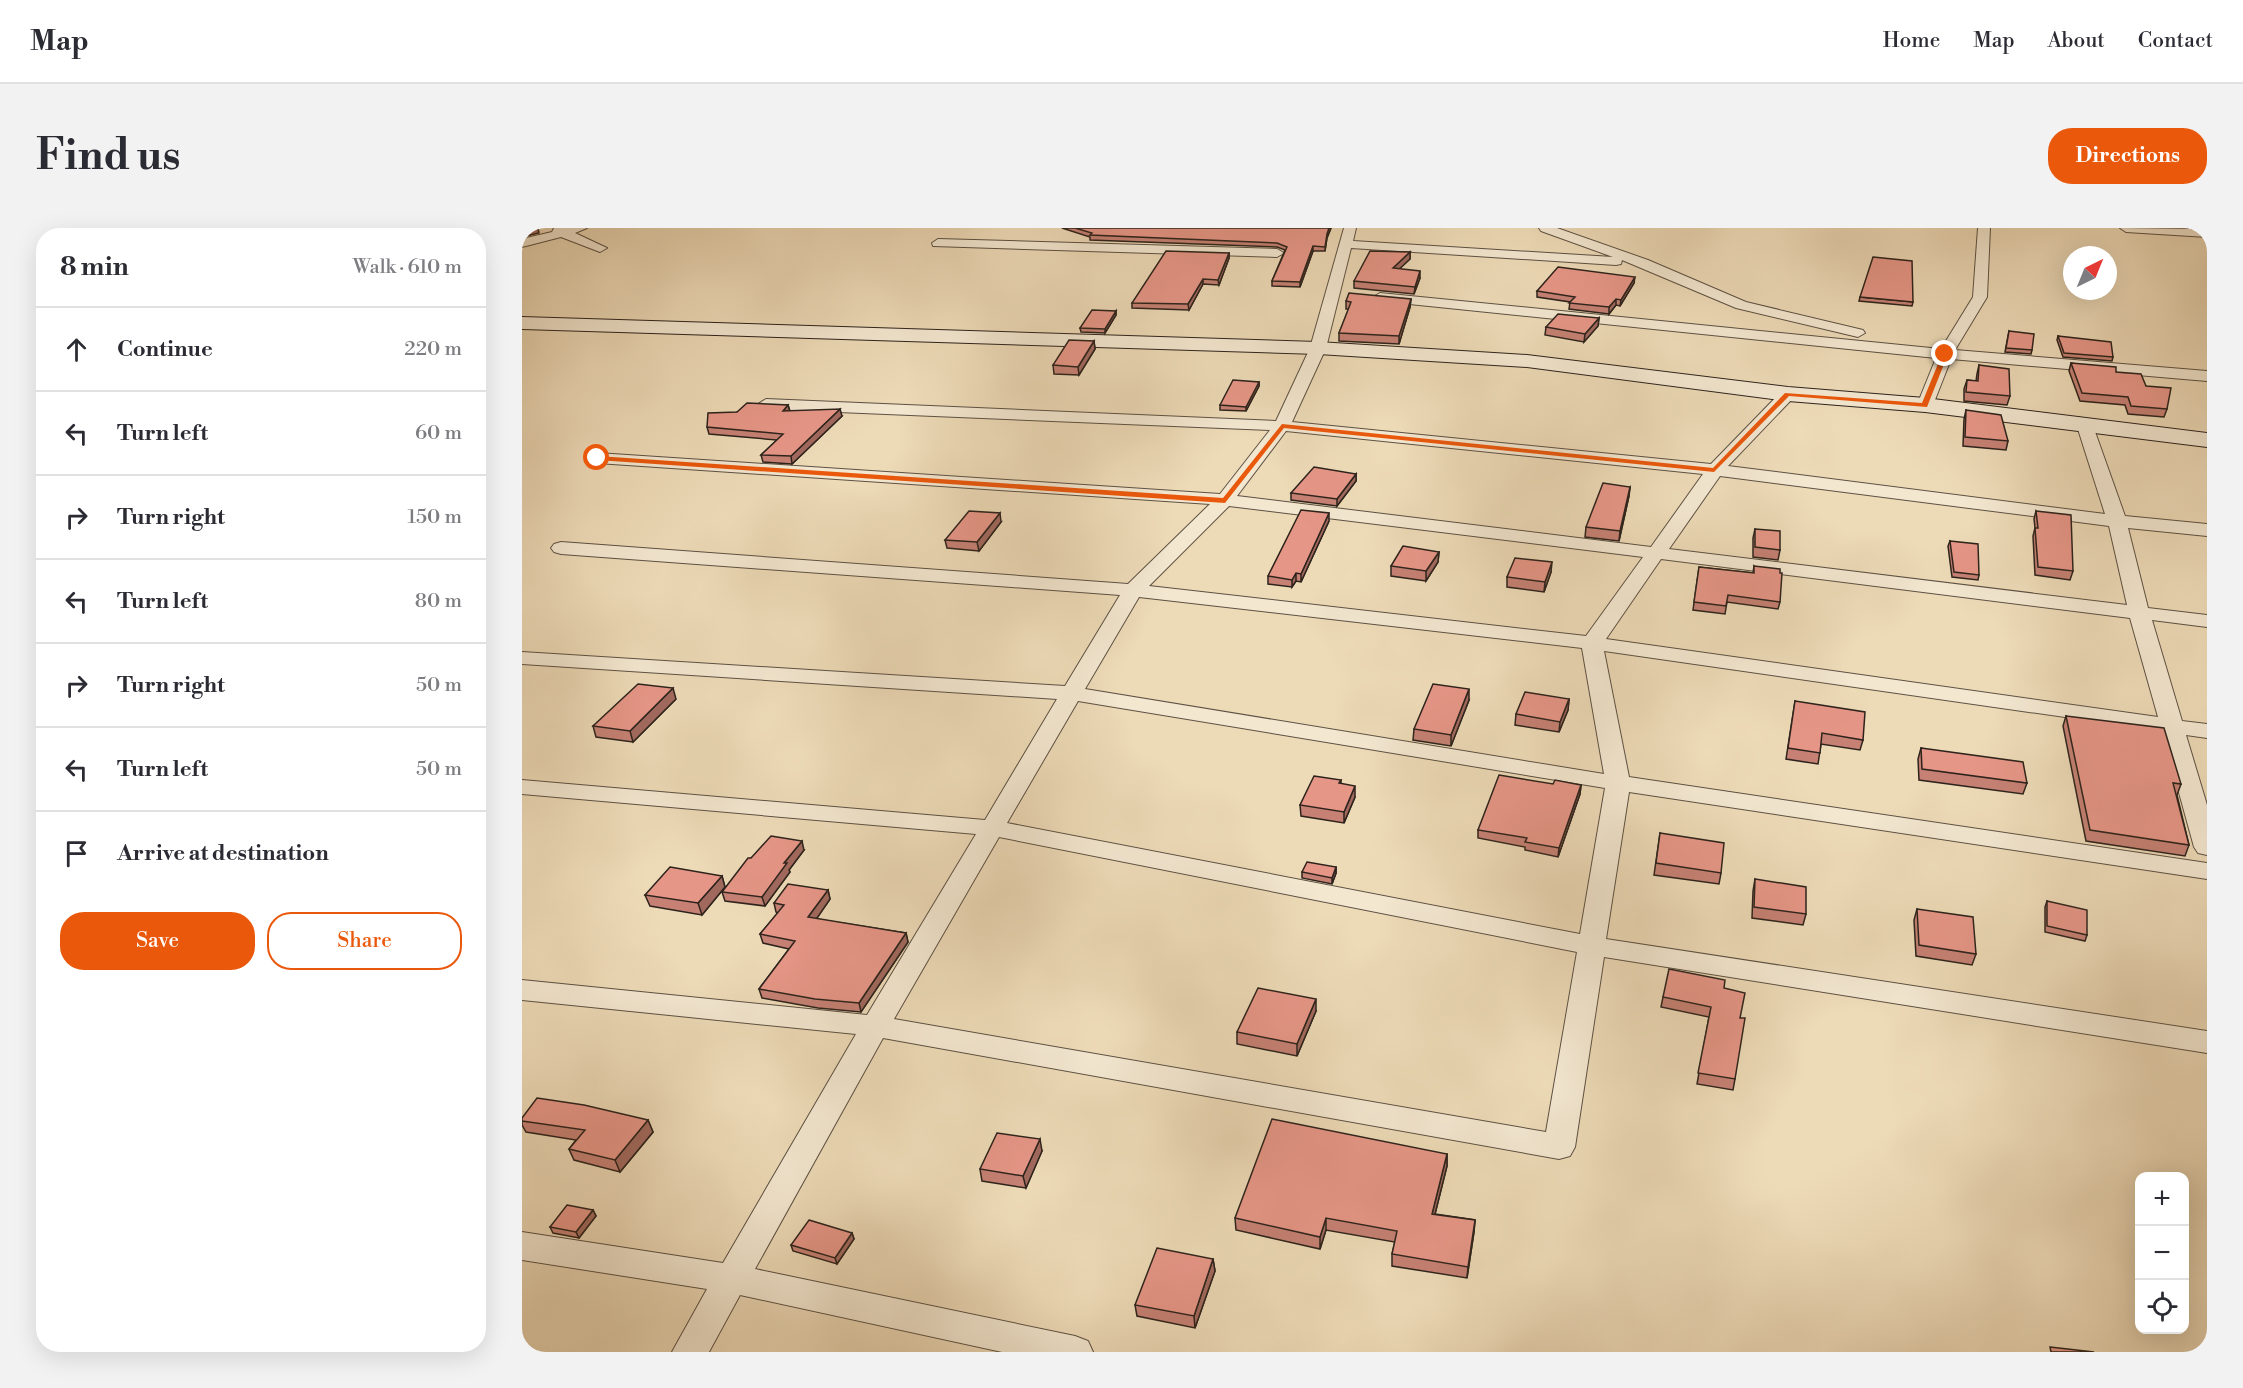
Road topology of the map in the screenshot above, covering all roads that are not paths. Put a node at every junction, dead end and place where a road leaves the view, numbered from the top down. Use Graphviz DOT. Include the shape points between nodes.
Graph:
graph roads {
  1 [pos="581,228"];
  2 [pos="1350,228"];
  3 [pos="1545,228"];
  4 [pos="1984,228"];
  5 [pos="2126,228"];
  6 [pos="557,230"];
  7 [pos="979,231"];
  8 [pos="1051,232"];
  9 [pos="2207,233"];
  10 [pos="522,243"];
  11 [pos="938,243"];
  12 [pos="1346,243"];
  13 [pos="1020,244"];
  14 [pos="600,248"];
  15 [pos="1277,253"];
  16 [pos="1643,263"];
  17 [pos="1368,296"];
  18 [pos="522,323"];
  19 [pos="1318,348"];
  20 [pos="1945,354"];
  21 [pos="2207,376"];
  22 [pos="1788,394"];
  23 [pos="766,404"];
  24 [pos="1924,405"];
  25 [pos="1282,426"];
  26 [pos="2085,426"];
  27 [pos="2207,440"];
  28 [pos="597,458"];
  29 [pos="1714,470"];
  30 [pos="1225,501"];
  31 [pos="2117,521"];
  32 [pos="2207,530"];
  33 [pos="561,548"];
  34 [pos="1655,554"];
  35 [pos="1133,590"];
  36 [pos="2139,612"];
  37 [pos="2207,621"];
  38 [pos="1592,643"];
  39 [pos="522,658"];
  40 [pos="1070,693"];
  41 [pos="2172,726"];
  42 [pos="2207,731"];
  43 [pos="1618,783"];
  44 [pos="522,787"];
  45 [pos="993,828"];
  46 [pos="2207,846"];
  47 [pos="2207,871"];
  48 [pos="1593,946"];
  49 [pos="522,990"];
  50 [pos="875,1026"];
  51 [pos="2207,1042"];
  52 [pos="522,1246"];
  53 [pos="732,1279"];
  54 [pos="690,1352"];
  55 [pos="1075,1352"];
  1 -- 6 [label="street"];
  2 -- 12 [label="street"];
  3 -- 16 [label="street"];
  4 -- 20 [label="street" via="1980,297"];
  5 -- 9 [label="street"];
  6 -- 10 [label="street"];
  6 -- 14 [label="street"];
  7 -- 13 [label="street"];
  8 -- 13 [label="street"];
  11 -- 13 [label="street"];
  12 -- 16 [label="street"];
  12 -- 19 [label="street" via="1338,293"];
  13 -- 15 [label="street"];
  16 -- 20 [label="street" via="1741,304"];
  17 -- 20 [label="street"];
  18 -- 19 [label="main road"];
  19 -- 22 [label="main road" via="1556,363"];
  19 -- 25 [label="street"];
  20 -- 21 [label="street"];
  20 -- 24 [label="street"];
  22 -- 24 [label="main road"];
  22 -- 29 [label="street"];
  23 -- 25 [label="street"];
  24 -- 26 [label="main road"];
  25 -- 29 [label="street"];
  25 -- 30 [label="street"];
  26 -- 27 [label="main road"];
  26 -- 31 [label="street"];
  28 -- 30 [label="street"];
  29 -- 31 [label="street"];
  29 -- 34 [label="street"];
  30 -- 34 [label="street"];
  30 -- 35 [label="street"];
  31 -- 32 [label="street"];
  31 -- 36 [label="street"];
  33 -- 35 [label="street"];
  34 -- 36 [label="street"];
  34 -- 38 [label="street"];
  35 -- 38 [label="street"];
  35 -- 40 [label="street"];
  36 -- 37 [label="street"];
  36 -- 41 [label="street"];
  38 -- 41 [label="street"];
  38 -- 43 [label="street"];
  39 -- 40 [label="street"];
  40 -- 43 [label="street"];
  40 -- 45 [label="street"];
  41 -- 42 [label="street"];
  41 -- 46 [label="street"];
  43 -- 47 [label="street"];
  43 -- 48 [label="street"];
  44 -- 45 [label="street"];
  45 -- 48 [label="street"];
  45 -- 50 [label="street"];
  48 -- 50 [label="street" via="1558,1147"];
  48 -- 51 [label="street"];
  49 -- 50 [label="street"];
  50 -- 53 [label="street"];
  52 -- 53 [label="street"];
  53 -- 54 [label="street"];
  53 -- 55 [label="street"];
}
